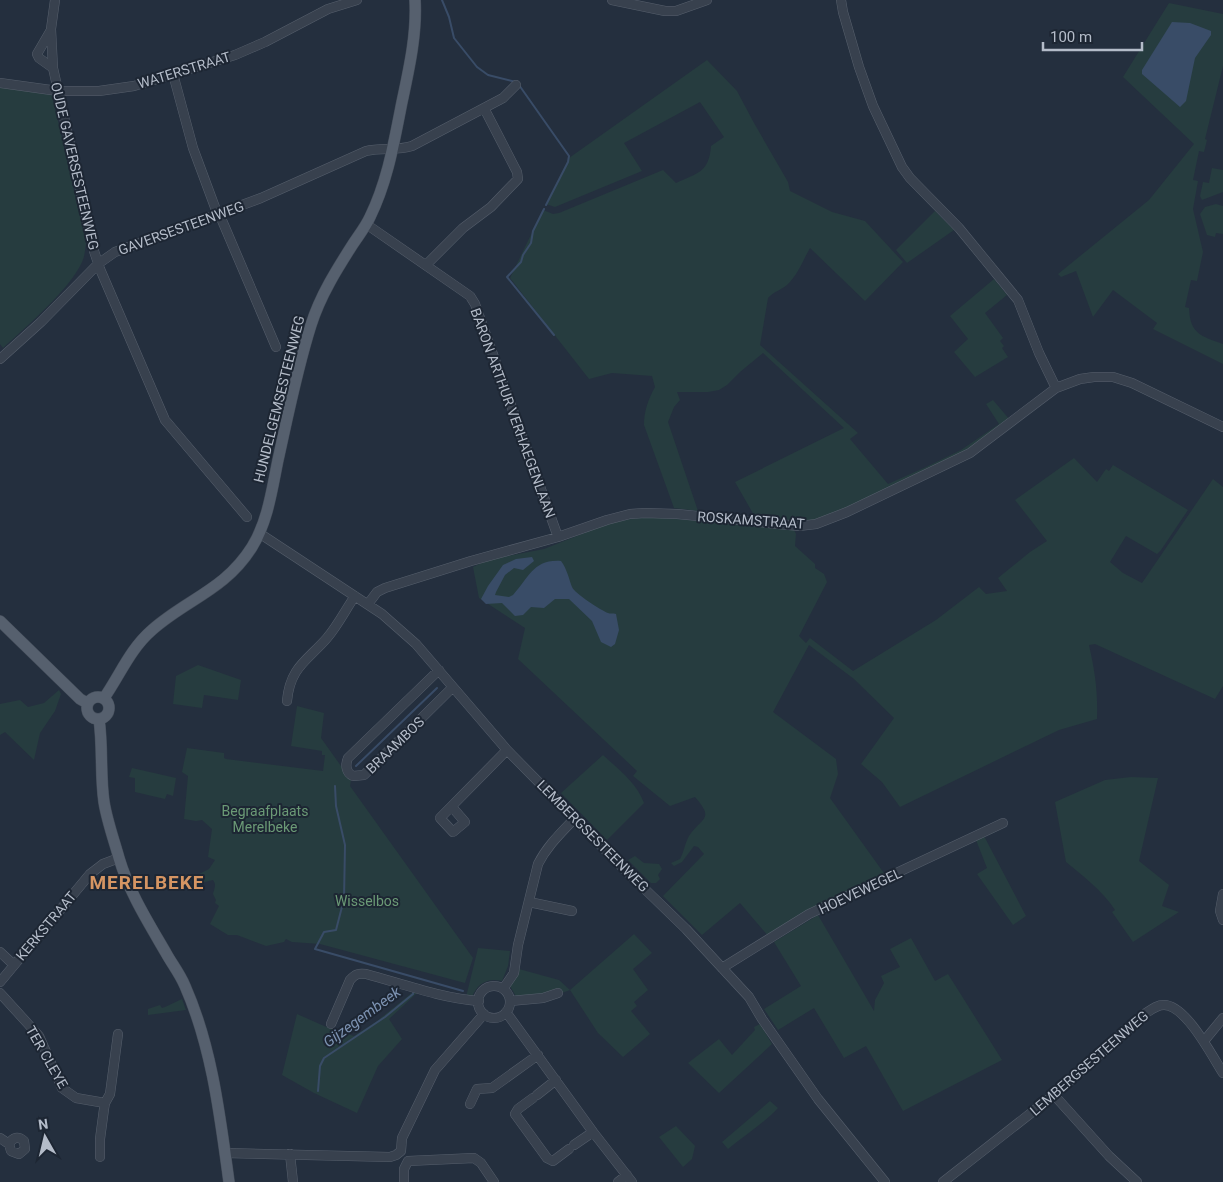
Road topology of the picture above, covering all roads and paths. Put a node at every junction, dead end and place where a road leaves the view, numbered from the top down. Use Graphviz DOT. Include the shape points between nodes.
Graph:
graph roads {
  1 [pos="55,0"];
  2 [pos="356,0"];
  3 [pos="416,0"];
  4 [pos="612,0"];
  5 [pos="707,0"];
  6 [pos="842,0"];
  7 [pos="51,29"];
  8 [pos="53,68"];
  9 [pos="173,74"];
  10 [pos="0,83"];
  11 [pos="516,85"];
  12 [pos="58,91"];
  13 [pos="484,108"];
  14 [pos="394,148"];
  15 [pos="219,215"];
  16 [pos="366,224"];
  17 [pos="98,264"];
  18 [pos="426,265"];
  19 [pos="276,347"];
  20 [pos="0,360"];
  21 [pos="1056,388"];
  22 [pos="1223,427"];
  23 [pos="247,517"];
  24 [pos="259,533"];
  25 [pos="558,537"];
  26 [pos="355,596"];
  27 [pos="368,604"];
  28 [pos="0,621"];
  29 [pos="439,670"];
  30 [pos="453,687"];
  31 [pos="104,698"];
  32 [pos="287,701"];
  33 [pos="88,703"];
  34 [pos="99,719"];
  35 [pos="507,750"];
  36 [pos="452,807"];
  37 [pos="575,818"];
  38 [pos="1004,823"];
  39 [pos="119,858"];
  40 [pos="1223,894"];
  41 [pos="529,902"];
  42 [pos="572,911"];
  43 [pos="1223,920"];
  44 [pos="0,952"];
  45 [pos="14,965"];
  46 [pos="722,968"];
  47 [pos="0,982"];
  48 [pos="503,989"];
  49 [pos="0,993"];
  50 [pos="558,993"];
  51 [pos="479,1001"];
  52 [pos="510,1001"];
  53 [pos="506,1012"];
  54 [pos="484,1014"];
  55 [pos="1223,1018"];
  56 [pos="331,1024"];
  57 [pos="118,1034"];
  58 [pos="1204,1041"];
  59 [pos="538,1055"];
  60 [pos="1223,1073"];
  61 [pos="556,1080"];
  62 [pos="1054,1095"];
  63 [pos="105,1103"];
  64 [pos="470,1104"];
  65 [pos="593,1132"];
  66 [pos="0,1138"];
  67 [pos="9,1144"];
  68 [pos="401,1151"];
  69 [pos="225,1153"];
  70 [pos="290,1154"];
  71 [pos="100,1158"];
  72 [pos="408,1161"];
  73 [pos="629,1179"];
  74 [pos="229,1182"];
  75 [pos="293,1182"];
  76 [pos="404,1182"];
  77 [pos="494,1182"];
  78 [pos="618,1182"];
  79 [pos="885,1182"];
  80 [pos="943,1182"];
  81 [pos="1137,1182"];
  1 -- 7 [label="street, OUDE GAVERSESTEENWEG"];
  2 -- 9 [label="street, WATERSTRAAT" via="328,9 235,55"];
  3 -- 14 [label="main road, HUNDELGEMSESTEENWEG" via="408,71"];
  4 -- 5 [label="street" via="665,11 676,11"];
  6 -- 21 [label="street" via="861,74 902,167 959,228 1014,296"];
  7 -- 8 [label="street, OUDE GAVERSESTEENWEG"];
  7 -- 8 [label="street, OUDE GAVERSESTEENWEG" via="37,54"];
  8 -- 12 [label="street, OUDE GAVERSESTEENWEG"];
  9 -- 12 [label="street, WATERSTRAAT" via="117,89"];
  9 -- 15 [label="street" via="193,148"];
  10 -- 12 [label="street, WATERSTRAAT"];
  11 -- 13 [label="street, GAVERSESTEENWEG" via="503,98"];
  12 -- 17 [label="street, OUDE GAVERSESTEENWEG"];
  13 -- 14 [label="street, GAVERSESTEENWEG" via="412,146"];
  13 -- 18 [label="street" via="517,172 518,180"];
  14 -- 15 [label="street, GAVERSESTEENWEG" via="366,151"];
  14 -- 16 [label="main road, HUNDELGEMSESTEENWEG"];
  15 -- 17 [label="street, GAVERSESTEENWEG" via="115,252"];
  15 -- 19 [label="street"];
  16 -- 18 [label="street, BARON ARTHUR VERHAEGENLAAN"];
  16 -- 24 [label="main road, HUNDELGEMSESTEENWEG" via="327,287 312,321 268,508"];
  17 -- 20 [label="street, GAVERSESTEENWEG"];
  17 -- 23 [label="street, OUDE GAVERSESTEENWEG" via="165,420"];
  18 -- 25 [label="street, BARON ARTHUR VERHAEGENLAAN" via="470,296 475,304"];
  21 -- 22 [label="street, ROSKAMSTRAAT" via="1087,377 1113,378 1132,383"];
  21 -- 25 [label="street, ROSKAMSTRAAT" via="970,453 816,524 799,526 646,513 607,520"];
  24 -- 26 [label="street, LEMBERGSESTEENWEG"];
  24 -- 31 [label="main road, HUNDELGEMSESTEENWEG" via="252,547 222,582 159,624 138,643"];
  25 -- 27 [label="street, ROSKAMSTRAAT" via="385,588 377,592"];
  26 -- 27 [label="street, LEMBERGSESTEENWEG"];
  26 -- 32 [label="street" via="328,636 295,672"];
  27 -- 29 [label="street, LEMBERGSESTEENWEG" via="398,627"];
  28 -- 33 [label="main road" via="80,699"];
  29 -- 30 [label="street, LEMBERGSESTEENWEG"];
  29 -- 30 [label="street, BRAAMBOS" via="348,758 346,768 349,773 364,775"];
  30 -- 35 [label="street, LEMBERGSESTEENWEG"];
  31 -- 33 [label="main road" via="94,697"];
  31 -- 34 [label="main road" via="109,709 106,716"];
  33 -- 34 [label="main road" via="89,714"];
  34 -- 39 [label="main road" via="104,802"];
  35 -- 36 [label="street"];
  35 -- 37 [label="street, LEMBERGSESTEENWEG"];
  37 -- 41 [label="street" via="543,853"];
  37 -- 46 [label="street, LEMBERGSESTEENWEG"];
  38 -- 46 [label="street, HOEVEWEGEL" via="809,914"];
  39 -- 45 [label="street, KERKSTRAAT" via="102,864 90,874"];
  39 -- 69 [label="main road" via="130,889 185,985 195,1012 208,1056"];
  40 -- 43 [label="street" via="1220,911"];
  41 -- 42 [label="street"];
  41 -- 48 [label="street" via="514,973"];
  44 -- 45 [label="street"];
  45 -- 47 [label="street, KERKSTRAAT"];
  46 -- 79 [label="street, LEMBERGSESTEENWEG" via="749,997 818,1100"];
  48 -- 51 [label="street" via="489,988 480,994"];
  48 -- 52 [label="street"];
  49 -- 63 [label="street, TER CLEYE" via="39,1036 62,1088 76,1098"];
  50 -- 52 [label="street"];
  51 -- 54 [label="street"];
  51 -- 56 [label="street" via="360,973 350,980"];
  52 -- 53 [label="street"];
  53 -- 54 [label="street" via="495,1018"];
  53 -- 59 [label="street"];
  54 -- 68 [label="street" via="435,1070 402,1138"];
  55 -- 58 [label="street"];
  57 -- 63 [label="street" via="110,1094"];
  58 -- 60 [label="street, LEMBERGSESTEENWEG"];
  58 -- 62 [label="street, LEMBERGSESTEENWEG" via="1176,1009 1163,1005 1156,1007"];
  59 -- 61 [label="street"];
  59 -- 64 [label="street" via="492,1088 477,1090"];
  61 -- 65 [label="street"];
  61 -- 65 [label="street" via="515,1114 547,1158 553,1161"];
  62 -- 80 [label="street, LEMBERGSESTEENWEG"];
  62 -- 81 [label="street"];
  63 -- 71 [label="street"];
  65 -- 73 [label="street"];
  66 -- 67 [label="street"];
  68 -- 70 [label="street" via="390,1157"];
  68 -- 72 [label="street"];
  69 -- 70 [label="street"];
  69 -- 74 [label="main road"];
  70 -- 75 [label="street"];
  72 -- 76 [label="street"];
  72 -- 77 [label="street" via="474,1158"];
  73 -- 78 [label="street"];
}
